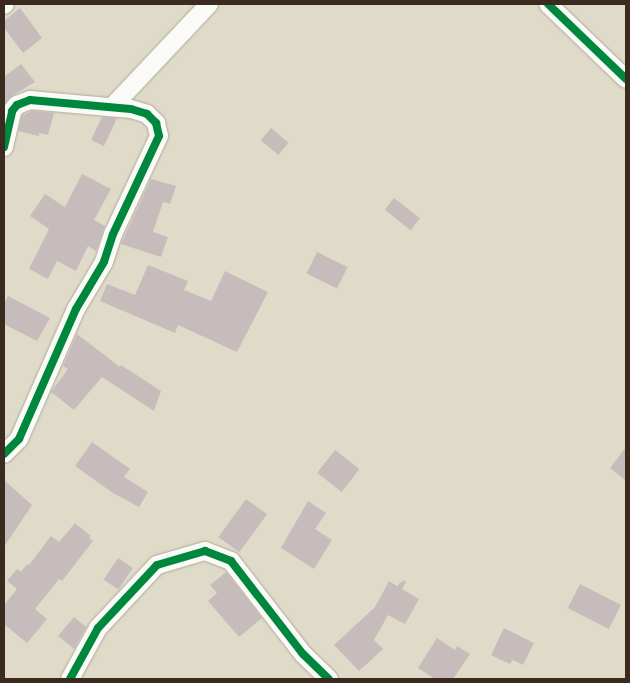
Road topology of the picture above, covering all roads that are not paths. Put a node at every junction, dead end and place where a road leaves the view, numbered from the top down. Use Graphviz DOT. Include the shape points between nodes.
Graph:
graph roads {
  1 [pos="209,4"];
  2 [pos="548,4"];
  3 [pos="626,79"];
  4 [pos="113,106"];
  5 [pos="4,147"];
  6 [pos="4,454"];
  7 [pos="70,679"];
  8 [pos="329,679"];
  1 -- 4 [label="street"];
  2 -- 3 [label="street"];
  4 -- 5 [label="street" via="30,100 12,110"];
  4 -- 6 [label="street" via="147,114 156,122 159,136 113,234 104,262 76,309 19,439"];
  7 -- 8 [label="street" via="98,628 157,565 205,551 231,561 303,654"];
}
